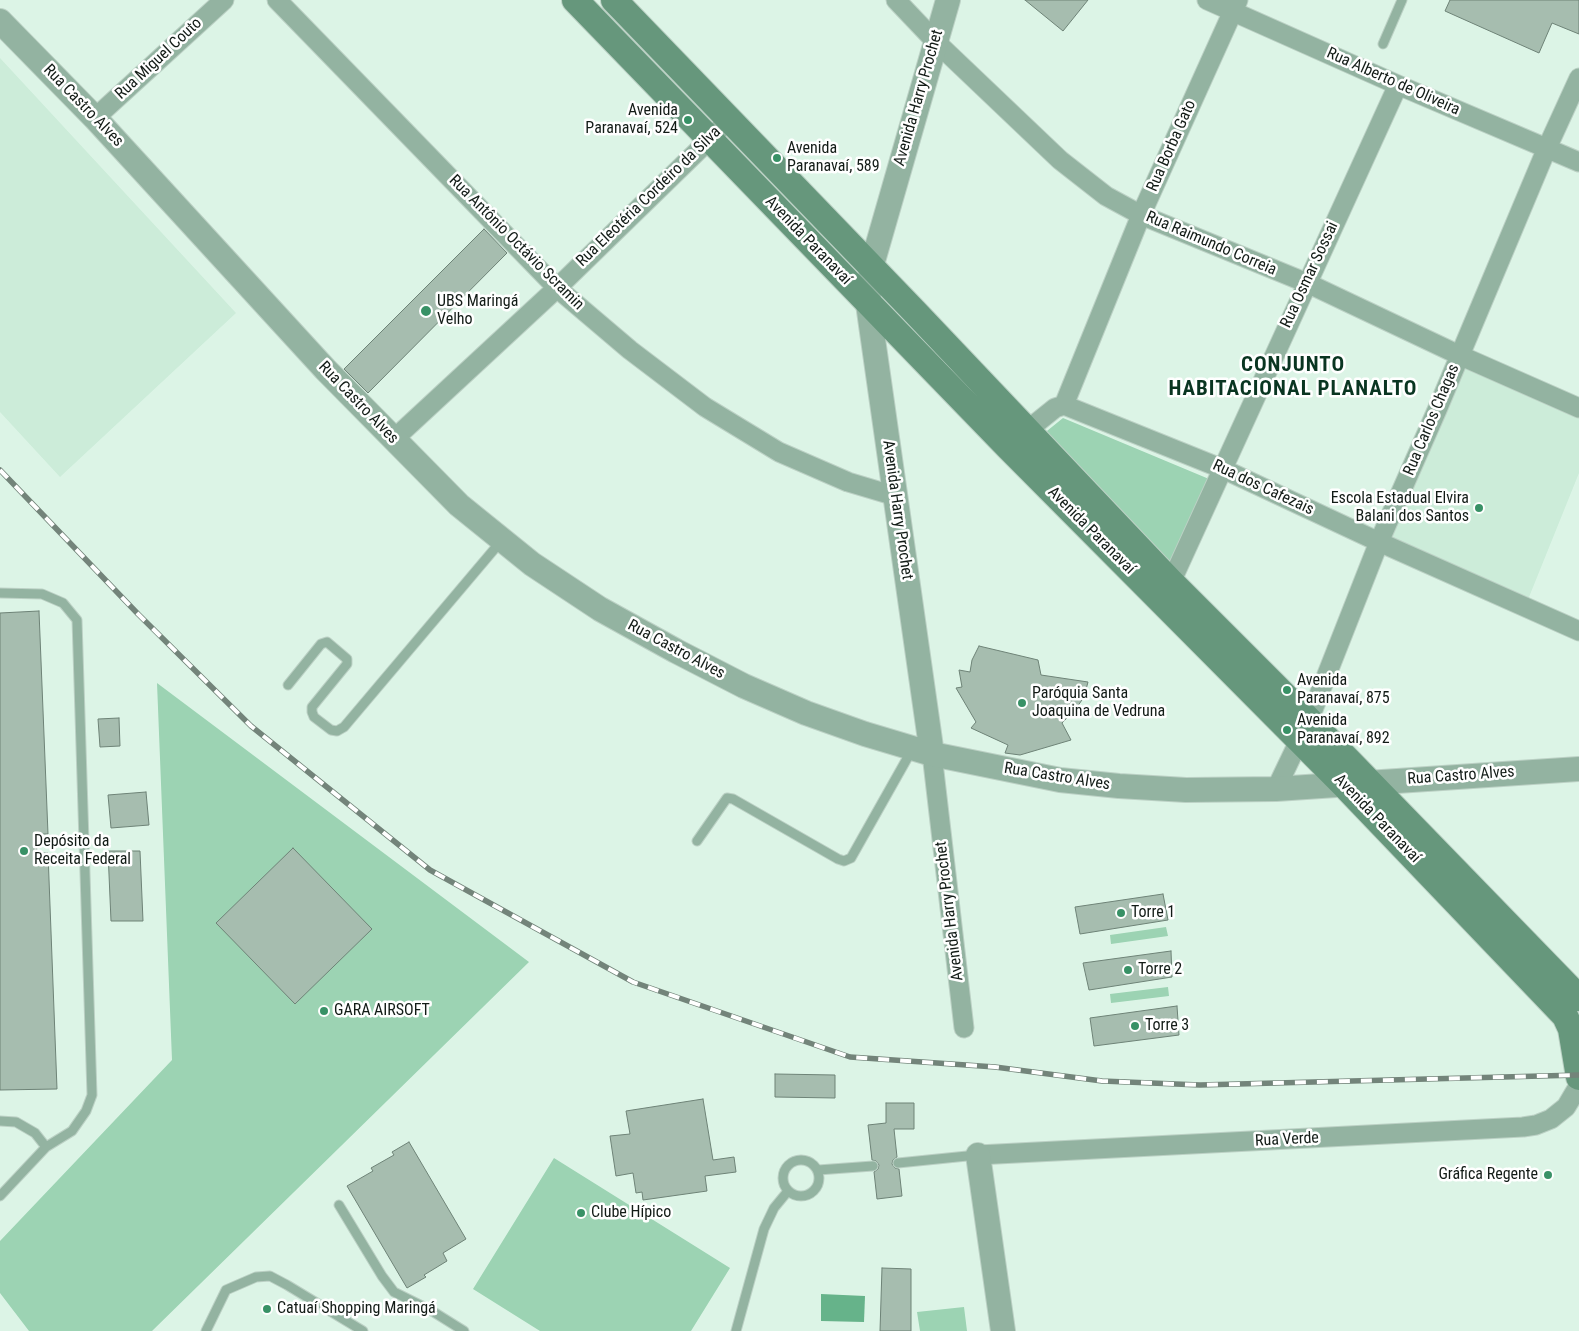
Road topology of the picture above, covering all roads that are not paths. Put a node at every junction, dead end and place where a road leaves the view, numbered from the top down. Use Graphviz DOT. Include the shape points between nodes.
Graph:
graph roads {
  1 [pos="224,0"];
  2 [pos="278,0"];
  3 [pos="575,0"];
  4 [pos="614,0"];
  5 [pos="896,0"];
  6 [pos="948,0"];
  7 [pos="1207,0"];
  8 [pos="1402,0"];
  9 [pos="1236,5"];
  10 [pos="0,22"];
  11 [pos="935,41"];
  12 [pos="1383,44"];
  13 [pos="1579,78"];
  14 [pos="1398,85"];
  15 [pos="95,118"];
  16 [pos="729,119"];
  17 [pos="710,139"];
  18 [pos="1547,148"];
  19 [pos="1579,162"];
  20 [pos="1141,214"];
  21 [pos="871,268"];
  22 [pos="1307,283"];
  23 [pos="556,288"];
  24 [pos="868,304"];
  25 [pos="1459,355"];
  26 [pos="1064,405"];
  27 [pos="1579,408"];
  28 [pos="394,439"];
  29 [pos="1017,439"];
  30 [pos="1223,469"];
  31 [pos="895,496"];
  32 [pos="502,540"];
  33 [pos="1379,542"];
  34 [pos="1166,592"];
  35 [pos="0,593"];
  36 [pos="1579,631"];
  37 [pos="288,685"];
  38 [pos="1305,729"];
  39 [pos="922,751"];
  40 [pos="1579,769"];
  41 [pos="1357,784"];
  42 [pos="1276,789"];
  43 [pos="697,841"];
  44 [pos="1579,998"];
  45 [pos="964,1028"];
  46 [pos="1579,1077"];
  47 [pos="1579,1085"];
  48 [pos="0,1121"];
  49 [pos="46,1147"];
  50 [pos="978,1155"];
  51 [pos="898,1163"];
  52 [pos="873,1166"];
  53 [pos="818,1170"];
  54 [pos="788,1191"];
  55 [pos="0,1196"];
  56 [pos="339,1205"];
  57 [pos="206,1331"];
  58 [pos="362,1331"];
  59 [pos="464,1331"];
  60 [pos="736,1331"];
  61 [pos="1003,1331"];
  1 -- 15 [label="street, Rua Miguel Couto"];
  2 -- 23 [label="street, Rua Antônio Octávio Scramin"];
  3 -- 17 [label="main road, Avenida Paranavaí"];
  4 -- 16 [label="main road, Avenida Paranavaí"];
  5 -- 11 [label="street, Rua Raimundo Correia"];
  6 -- 11 [label="street, Avenida Harry Prochet"];
  7 -- 9 [label="street, Rua Alberto de Oliveira"];
  8 -- 12 [label="lane"];
  9 -- 14 [label="street, Rua Alberto de Oliveira"];
  9 -- 20 [label="street, Rua Borba Gato"];
  10 -- 15 [label="street, Rua Castro Alves"];
  11 -- 20 [label="street, Rua Raimundo Correia" via="1060,160 1106,196"];
  11 -- 21 [label="street, Avenida Harry Prochet"];
  13 -- 18 [label="street, Rua Carlos Chagas"];
  14 -- 18 [label="street, Rua Alberto de Oliveira"];
  14 -- 22 [label="street, Rua Osmar Sossai"];
  15 -- 28 [label="street, Rua Castro Alves"];
  16 -- 17 [label="street, Rua Eleotéria Cordeiro da Silva"];
  16 -- 21 [label="main road, Avenida Paranavaí"];
  17 -- 23 [label="street, Rua Eleotéria Cordeiro da Silva"];
  17 -- 24 [label="main road, Avenida Paranavaí"];
  18 -- 19 [label="street, Rua Alberto de Oliveira"];
  18 -- 25 [label="street, Rua Carlos Chagas"];
  20 -- 22 [label="street, Rua Raimundo Correia"];
  20 -- 26 [label="street, Rua Borba Gato"];
  21 -- 24 [label="street, Avenida Harry Prochet"];
  21 -- 29 [label="main road, Avenida Paranavaí" via="914,311"];
  22 -- 25 [label="street, Rua Raimundo Correia"];
  22 -- 30 [label="street, Rua Osmar Sossai"];
  23 -- 28 [label="street, Rua Eleotéria Cordeiro da Silva"];
  23 -- 31 [label="street, Rua Antônio Octávio Scramin" via="705,408 779,452 848,482"];
  24 -- 29 [label="main road, Avenida Paranavaí"];
  24 -- 31 [label="street, Avenida Harry Prochet"];
  25 -- 27 [label="street, Rua Raimundo Correia"];
  25 -- 33 [label="street, Rua Carlos Chagas"];
  26 -- 29 [label="street" via="1055,408"];
  26 -- 30 [label="street, Rua dos Cafezais"];
  28 -- 32 [label="street, Rua Castro Alves" via="459,505"];
  29 -- 34 [label="main road, Avenida Paranavaí"];
  30 -- 33 [label="street, Rua dos Cafezais"];
  30 -- 34 [label="street, Rua Osmar Sossai"];
  31 -- 39 [label="street, Avenida Harry Prochet"];
  32 -- 37 [label="lane" via="344,727 331,730 314,718 312,712 312,707 347,664 347,659 327,642 321,644"];
  32 -- 39 [label="street, Rua Castro Alves" via="600,609 744,686 806,713"];
  33 -- 36 [label="street, Rua dos Cafezais"];
  33 -- 38 [label="street, Rua Carlos Chagas"];
  34 -- 38 [label="main road, Avenida Paranavaí"];
  35 -- 49 [label="lane" via="42,594 63,603 77,620 92,1095 86,1111 72,1131"];
  38 -- 41 [label="main road, Avenida Paranavaí"];
  38 -- 42 [label="street, Rua Carlos Chagas"];
  39 -- 42 [label="street, Rua Castro Alves" via="1060,780 1186,790"];
  39 -- 43 [label="lane" via="851,858 844,861 727,798"];
  39 -- 45 [label="street, Avenida Harry Prochet"];
  40 -- 41 [label="street, Rua Castro Alves"];
  41 -- 42 [label="street, Rua Castro Alves"];
  41 -- 44 [label="main road, Avenida Paranavaí"];
  41 -- 46 [label="main road, Avenida Paranavaí" via="1565,1016 1571,1029"];
  47 -- 50 [label="street, Rua Verde" via="1566,1107 1550,1119 1523,1128"];
  48 -- 49 [label="lane" via="16,1122 35,1134"];
  49 -- 55 [label="lane"];
  50 -- 51 [label="lane"];
  50 -- 61 [label="street"];
  52 -- 53 [label="lane"];
  53 -- 54 [label="lane" via="820,1177 814,1191 802,1196"];
  53 -- 54 [label="lane" via="814,1164 801,1159 788,1165 783,1178"];
  54 -- 60 [label="lane" via="774,1208 764,1230"];
  56 -- 59 [label="lane" via="394,1292"];
  57 -- 58 [label="lane" via="226,1290 256,1277 270,1276"];
}
